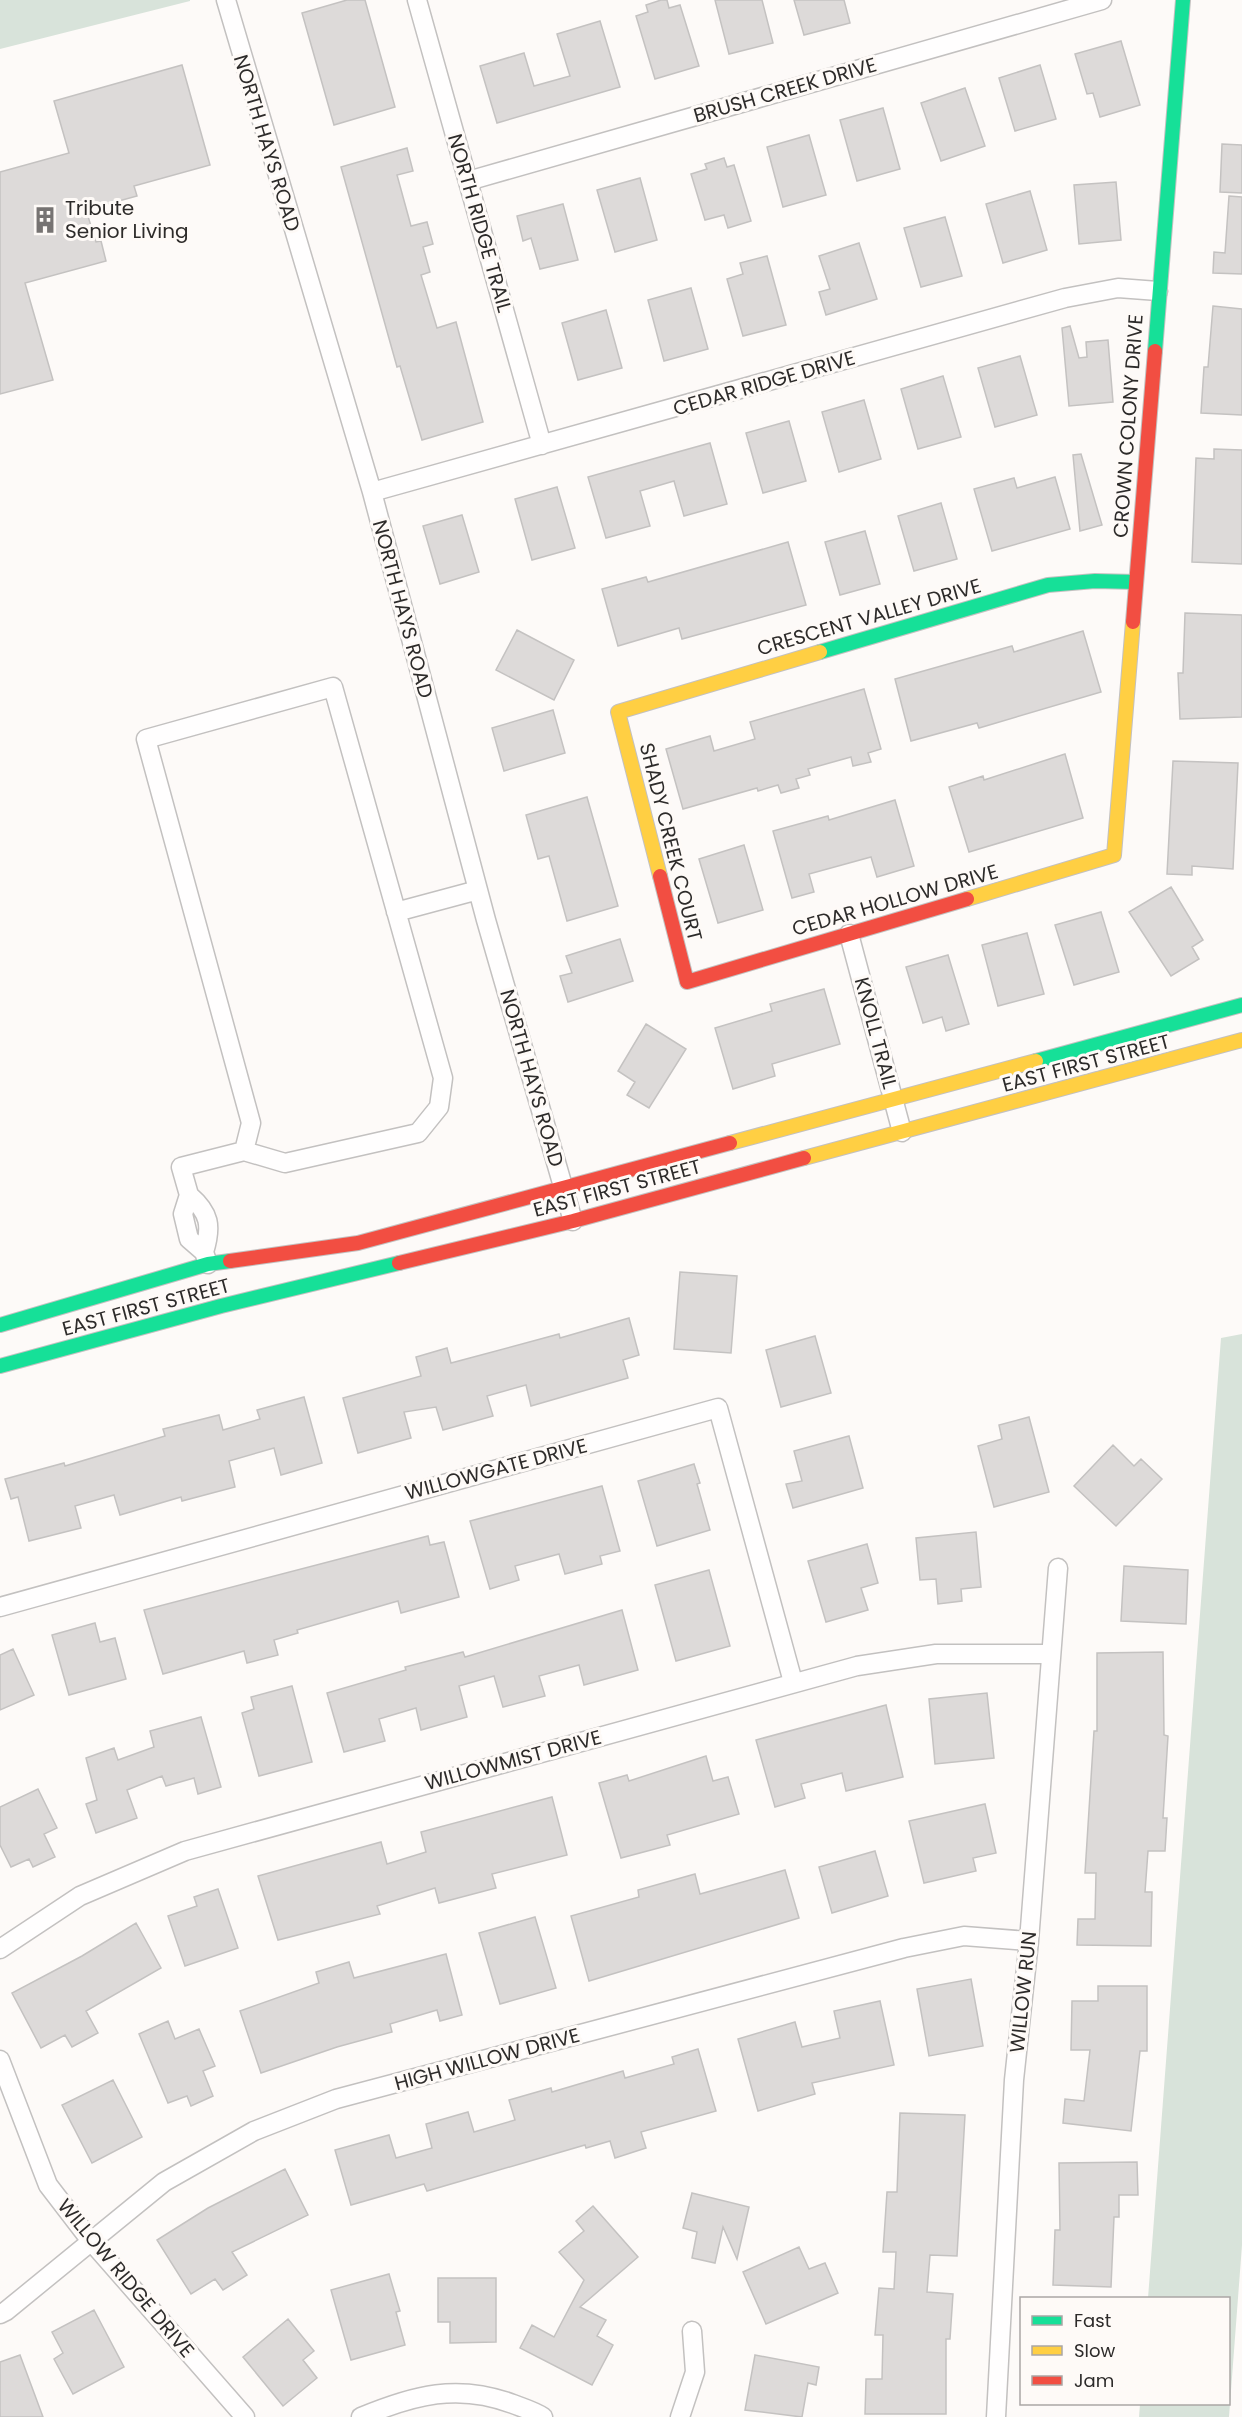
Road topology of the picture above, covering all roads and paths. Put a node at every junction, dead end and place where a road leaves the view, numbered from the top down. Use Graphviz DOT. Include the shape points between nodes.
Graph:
graph roads {
  1 [pos="226,0"];
  2 [pos="417,0"];
  3 [pos="1102,0"];
  4 [pos="1183,0"];
  5 [pos="468,181"];
  6 [pos="1158,291"];
  7 [pos="542,445"];
  8 [pos="372,492"];
  9 [pos="1136,582"];
  10 [pos="618,712"];
  11 [pos="1114,855"];
  12 [pos="478,890"];
  13 [pos="396,912"];
  14 [pos="849,934"];
  15 [pos="687,982"];
  16 [pos="1242,1005"];
  17 [pos="1206,1033"];
  18 [pos="1242,1040"];
  19 [pos="894,1098"];
  20 [pos="902,1132"];
  21 [pos="244,1151"];
  22 [pos="564,1187"];
  23 [pos="573,1221"];
  24 [pos="208,1264"];
  25 [pos="0,1325"];
  26 [pos="0,1366"];
  27 [pos="1058,1568"];
  28 [pos="0,1607"];
  29 [pos="1049,1654"];
  30 [pos="793,1682"];
  31 [pos="1029,1941"];
  32 [pos="0,1949"];
  33 [pos="0,2060"];
  34 [pos="91,2241"];
  35 [pos="0,2314"];
  36 [pos="693,2331"];
  37 [pos="245,2417"];
  38 [pos="361,2417"];
  39 [pos="543,2417"];
  40 [pos="680,2417"];
  41 [pos="996,2417"];
  1 -- 8 [label="street, NORTH HAYS ROAD"];
  2 -- 5 [label="street, NORTH RIDGE TRAIL"];
  3 -- 5 [label="street, BRUSH CREEK DRIVE"];
  4 -- 6 [label="main road, CROWN COLONY DRIVE"];
  5 -- 7 [label="street, NORTH RIDGE TRAIL"];
  6 -- 7 [label="street, CEDAR RIDGE DRIVE" via="1118,288 1065,298"];
  6 -- 9 [label="main road, CROWN COLONY DRIVE"];
  7 -- 8 [label="street, CEDAR RIDGE DRIVE"];
  8 -- 12 [label="street, NORTH HAYS ROAD"];
  9 -- 10 [label="main road, CRESCENT VALLEY DRIVE" via="1048,585"];
  9 -- 11 [label="main road, CROWN COLONY DRIVE"];
  10 -- 15 [label="main road, SHADY CREEK COURT"];
  11 -- 14 [label="main road, CEDAR HOLLOW DRIVE"];
  12 -- 13 [label="street"];
  12 -- 22 [label="street, NORTH HAYS ROAD"];
  13 -- 21 [label="street" via="443,1078 439,1107 418,1133 407,1136 285,1163"];
  13 -- 21 [label="street" via="333,687 146,739 251,1123"];
  14 -- 15 [label="main road, CEDAR HOLLOW DRIVE"];
  14 -- 19 [label="street, KNOLL TRAIL"];
  16 -- 17 [label="main road, EAST FIRST STREET"];
  17 -- 18 [label="main road, EAST FIRST STREET"];
  17 -- 19 [label="main road, EAST FIRST STREET"];
  17 -- 20 [label="main road, EAST FIRST STREET"];
  19 -- 20 [label="street, KNOLL TRAIL"];
  19 -- 22 [label="main road, EAST FIRST STREET"];
  20 -- 23 [label="main road, EAST FIRST STREET"];
  21 -- 24 [label="street" via="181,1167 189,1195 183,1214 189,1239"];
  22 -- 23 [label="street, NORTH HAYS ROAD"];
  22 -- 24 [label="main road, EAST FIRST STREET" via="358,1243"];
  23 -- 26 [label="main road, EAST FIRST STREET" via="219,1301"];
  24 -- 25 [label="main road, EAST FIRST STREET"];
  27 -- 29 [label="street, WILLOW RUN"];
  28 -- 30 [label="street, WILLOWGATE DRIVE" via="718,1408"];
  29 -- 30 [label="street, WILLOWMIST DRIVE" via="936,1653"];
  29 -- 31 [label="street, WILLOW RUN"];
  30 -- 32 [label="street, WILLOWMIST DRIVE" via="185,1851 80,1896"];
  31 -- 34 [label="street, HIGH WILLOW DRIVE" via="964,1936 904,1948 336,2099 254,2131 164,2182"];
  31 -- 41 [label="street, WILLOW RUN" via="1014,2080"];
  33 -- 34 [label="street, WILLOW RIDGE DRIVE" via="48,2185"];
  34 -- 35 [label="street, HIGH WILLOW DRIVE"];
  34 -- 37 [label="street, WILLOW RIDGE DRIVE"];
  36 -- 40 [label="street" via="695,2372"];
  38 -- 39 [label="street" via="395,2403 441,2393 488,2394"];
}
